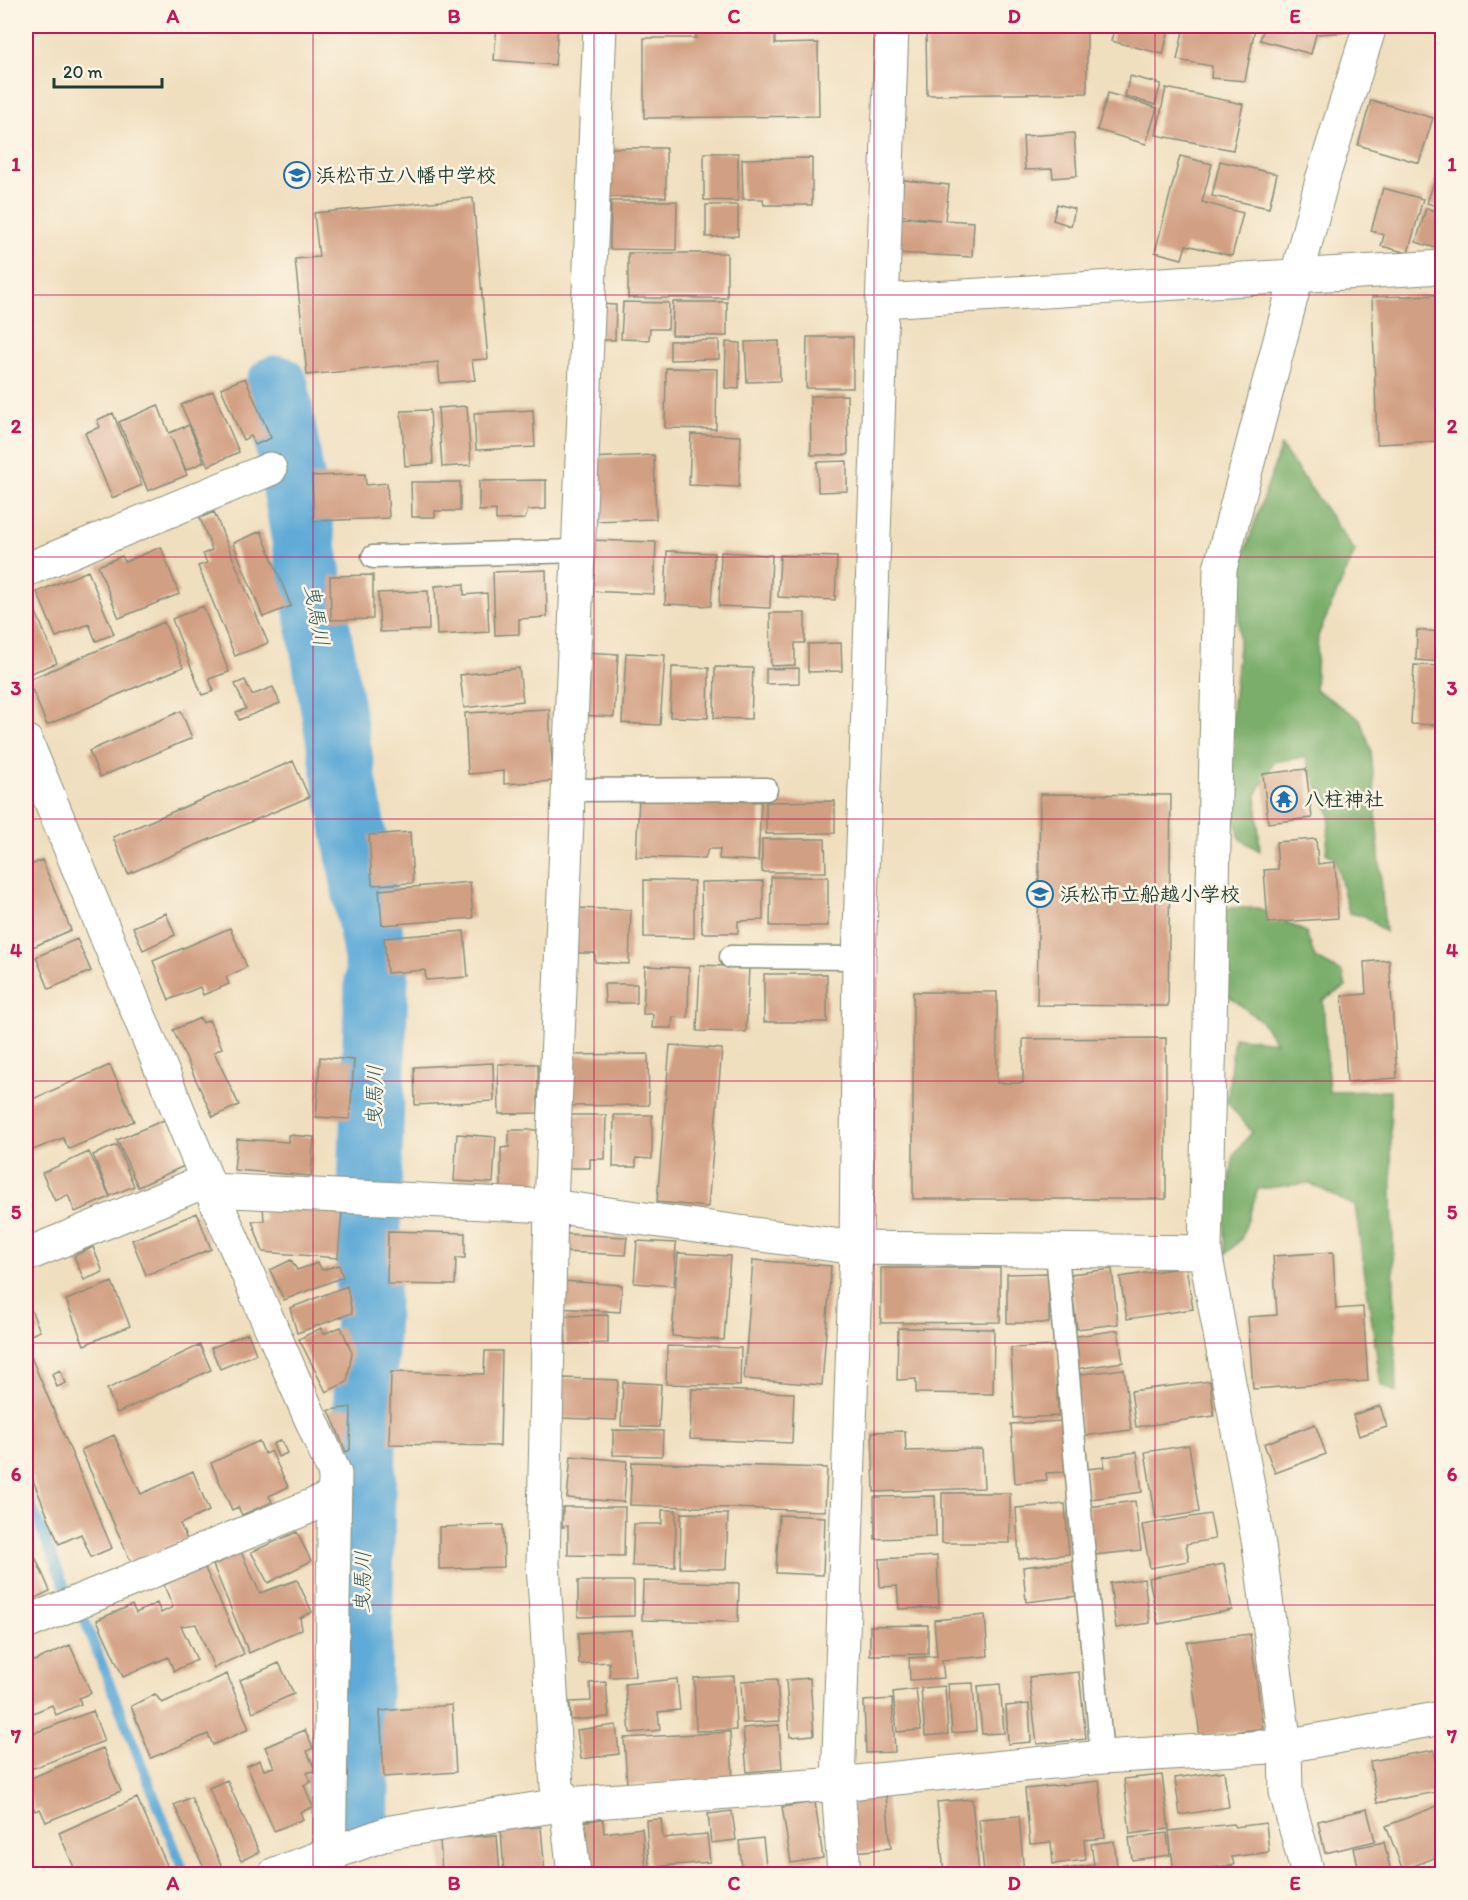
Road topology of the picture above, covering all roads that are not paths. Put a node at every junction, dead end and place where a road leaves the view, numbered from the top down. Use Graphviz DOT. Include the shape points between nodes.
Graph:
graph roads {
  1 [pos="600,26"];
  2 [pos="892,26"];
  3 [pos="1370,26"];
  4 [pos="1443,267"];
  5 [pos="1296,276"];
  6 [pos="882,301"];
  7 [pos="270,469"];
  8 [pos="578,551"];
  9 [pos="373,557"];
  10 [pos="26,570"];
  11 [pos="26,741"];
  12 [pos="766,789"];
  13 [pos="568,790"];
  14 [pos="730,957"];
  15 [pos="859,958"];
  16 [pos="211,1190"];
  17 [pos="551,1206"];
  18 [pos="856,1248"];
  19 [pos="1057,1252"];
  20 [pos="1205,1252"];
  21 [pos="26,1255"];
  22 [pos="333,1497"];
  23 [pos="26,1623"];
  24 [pos="1443,1718"];
  25 [pos="1285,1746"];
  26 [pos="1102,1757"];
  27 [pos="837,1785"];
  28 [pos="566,1804"];
  29 [pos="328,1864"];
  30 [pos="275,1875"];
  31 [pos="574,1875"];
  32 [pos="844,1875"];
  33 [pos="1308,1875"];
  1 -- 8 [label="street"];
  2 -- 6 [label="street"];
  3 -- 5 [label="street"];
  4 -- 5 [label="street"];
  5 -- 6 [label="street"];
  5 -- 20 [label="street" via="1220,569"];
  6 -- 15 [label="street"];
  7 -- 10 [label="street"];
  8 -- 9 [label="lane"];
  8 -- 13 [label="street"];
  11 -- 16 [label="street"];
  12 -- 13 [label="lane"];
  13 -- 17 [label="street"];
  14 -- 15 [label="lane"];
  15 -- 18 [label="street"];
  16 -- 17 [label="street"];
  16 -- 21 [label="street" via="198,1184"];
  16 -- 22 [label="street" via="335,1474"];
  17 -- 18 [label="street"];
  17 -- 28 [label="street" via="543,1563 557,1787"];
  18 -- 19 [label="street"];
  18 -- 27 [label="street"];
  19 -- 20 [label="street"];
  19 -- 26 [label="lane"];
  20 -- 25 [label="street" via="1259,1545"];
  22 -- 23 [label="street"];
  22 -- 29 [label="street"];
  24 -- 25 [label="street"];
  25 -- 26 [label="street"];
  25 -- 33 [label="street" via="1286,1792"];
  26 -- 27 [label="street"];
  27 -- 28 [label="street"];
  27 -- 32 [label="street"];
  28 -- 29 [label="street" via="390,1832"];
  28 -- 31 [label="street"];
  29 -- 30 [label="street"];
}
